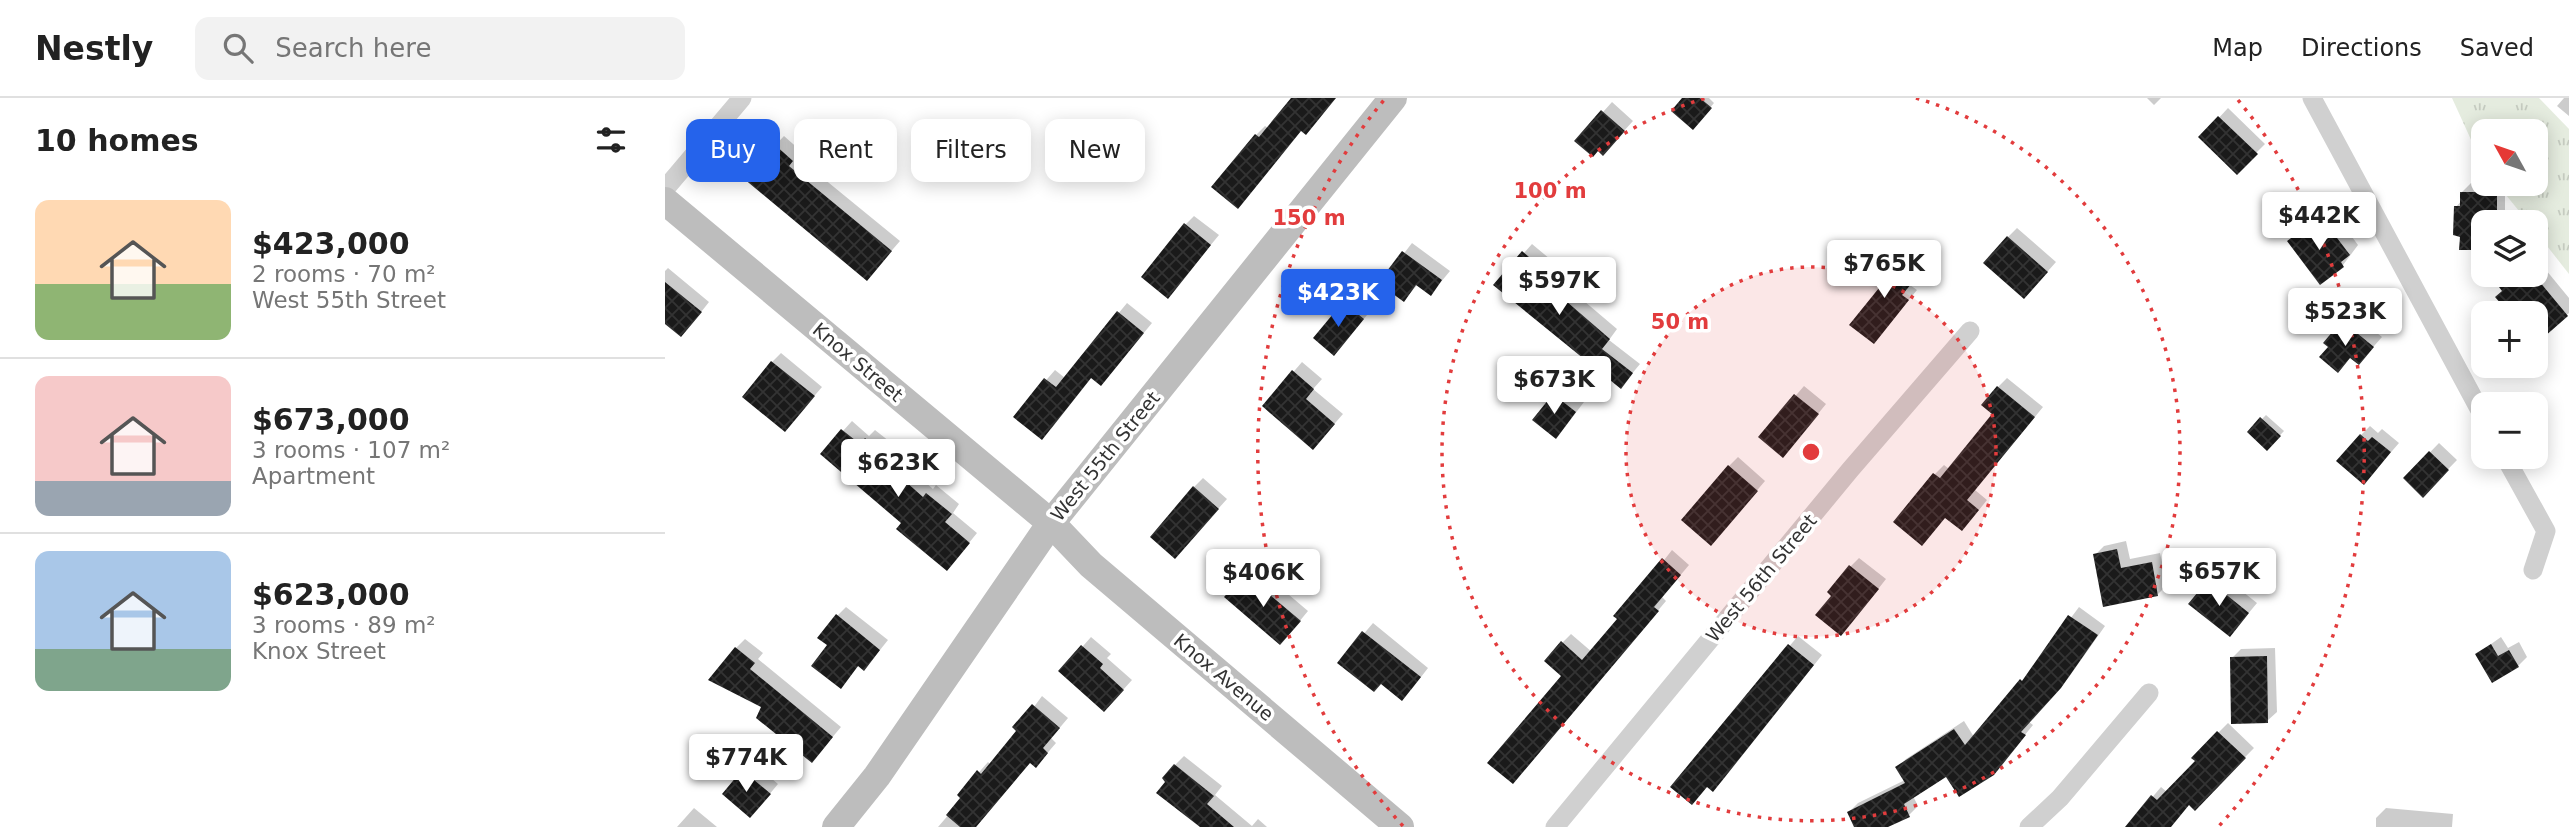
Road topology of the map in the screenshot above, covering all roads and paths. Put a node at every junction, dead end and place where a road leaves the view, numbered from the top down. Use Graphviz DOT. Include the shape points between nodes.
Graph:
graph roads {
  1 [pos="742,98"];
  2 [pos="1392,98"];
  3 [pos="2312,98"];
  4 [pos="665,190"];
  5 [pos="665,201"];
  6 [pos="1970,331"];
  7 [pos="2471,394"];
  8 [pos="2512,469"];
  9 [pos="1052,523"];
  10 [pos="2533,570"];
  11 [pos="2149,693"];
  12 [pos="836,827"];
  13 [pos="1400,827"];
  14 [pos="1555,827"];
  15 [pos="2029,827"];
  1 -- 4 [label="street"];
  2 -- 9 [label="street, West 55th Street"];
  3 -- 7 [label="street"];
  5 -- 9 [label="street, Knox Street"];
  6 -- 14 [label="street, West 56th Street"];
  8 -- 10 [label="street" via="2546,531"];
  9 -- 12 [label="street, West 55th Street" via="877,776"];
  9 -- 13 [label="street, Knox Avenue" via="1091,565"];
  11 -- 15 [label="street" via="2060,798"];
}
